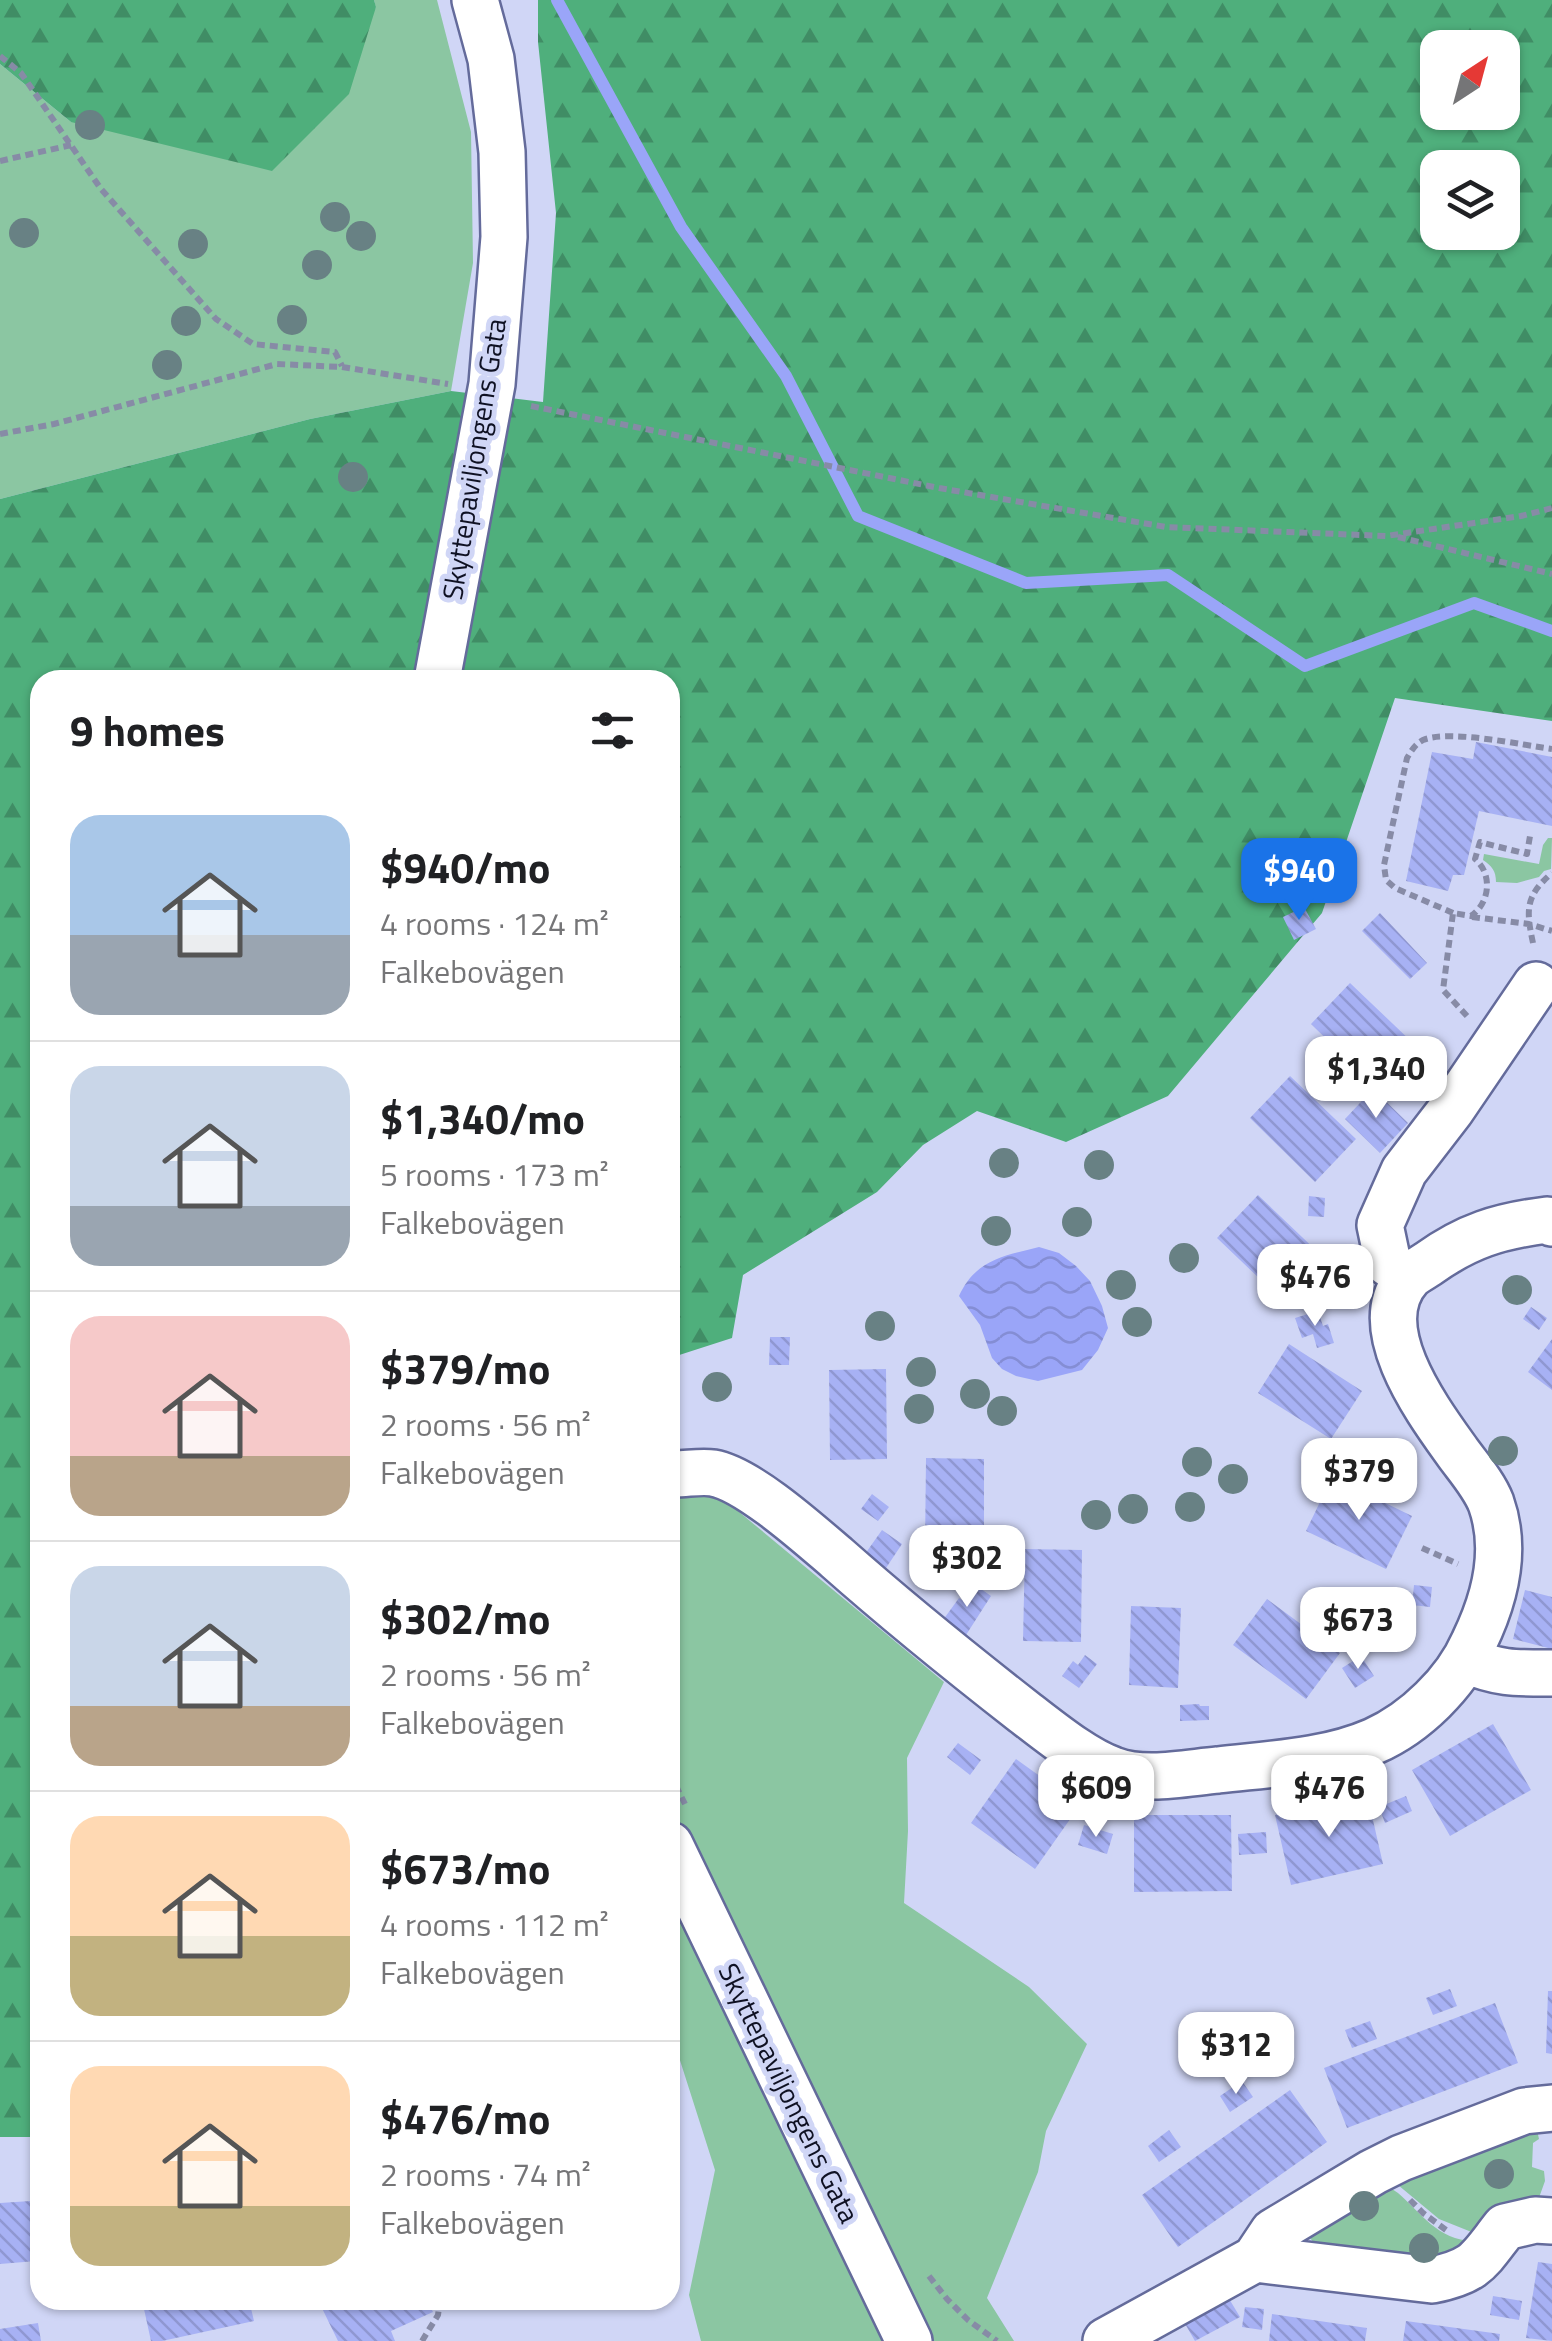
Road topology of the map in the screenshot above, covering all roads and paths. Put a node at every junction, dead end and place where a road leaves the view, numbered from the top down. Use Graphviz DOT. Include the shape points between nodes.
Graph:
graph roads {
  1 [pos="474,0"];
  2 [pos="0,56"];
  3 [pos="71,145"];
  4 [pos="0,162"];
  5 [pos="342,367"];
  6 [pos="503,394"];
  7 [pos="0,434"];
  8 [pos="1552,508"];
  9 [pos="1392,536"];
  10 [pos="1552,574"];
  11 [pos="439,670"];
  12 [pos="1552,749"];
  13 [pos="1530,836"];
  14 [pos="1552,874"];
  15 [pos="1454,913"];
  16 [pos="1471,916"];
  17 [pos="1529,924"];
  18 [pos="1552,931"];
  19 [pos="1536,985"];
  20 [pos="1495,1045"];
  21 [pos="1552,1223"];
  22 [pos="1409,1277"];
  23 [pos="680,1474"];
  24 [pos="1466,1660"];
  25 [pos="1552,1673"];
  26 [pos="680,1866"];
  27 [pos="1552,2108"];
  28 [pos="1373,2172"];
  29 [pos="1552,2221"];
  30 [pos="1493,2242"];
  31 [pos="1255,2260"];
  32 [pos="439,2310"];
  33 [pos="422,2341"];
  34 [pos="909,2341"];
  35 [pos="1106,2341"];
  1 -- 6 [label="street, Skyttepaviljongens Gata" via="491,58 502,152"];
  2 -- 3 [label="path" via="21,73"];
  3 -- 4 [label="path"];
  3 -- 5 [label="path" via="216,319 253,344 335,352"];
  5 -- 6 [label="path"];
  5 -- 7 [label="path" via="277,364"];
  6 -- 9 [label="path" via="939,488 1166,527"];
  6 -- 11 [label="street, Skyttepaviljongens Gata"];
  8 -- 9 [label="path"];
  9 -- 10 [label="path"];
  12 -- 15 [label="path" via="1448,736 1426,738 1407,758 1386,880"];
  13 -- 16 [label="path" via="1528,854 1480,842 1475,859 1488,875 1487,885 1484,902"];
  14 -- 17 [label="path" via="1530,897"];
  15 -- 16 [label="path"];
  15 -- 20 [label="path" via="1442,990"];
  16 -- 17 [label="path"];
  17 -- 18 [label="path"];
  17 -- 19 [label="path"];
  19 -- 20 [label="street"];
  20 -- 22 [label="street" via="1404,1171 1380,1226 1388,1263"];
  21 -- 22 [label="street" via="1508,1225 1479,1235"];
  22 -- 24 [label="street" via="1395,1302 1399,1353 1426,1408 1491,1503 1498,1541 1498,1576"];
  23 -- 24 [label="street" via="715,1473 746,1488 1059,1740 1112,1770 1180,1773 1305,1760 1373,1742 1406,1723"];
  24 -- 25 [label="street" via="1490,1670"];
  26 -- 34 [label="street, Skyttepaviljongens Gata"];
  27 -- 28 [label="street" via="1524,2112"];
  28 -- 30 [label="path" via="1445,2229"];
  28 -- 31 [label="street" via="1273,2232"];
  29 -- 30 [label="street" via="1505,2227"];
  30 -- 31 [label="street" via="1477,2264 1432,2280"];
  31 -- 35 [label="street"];
  32 -- 33 [label="path"];
}
